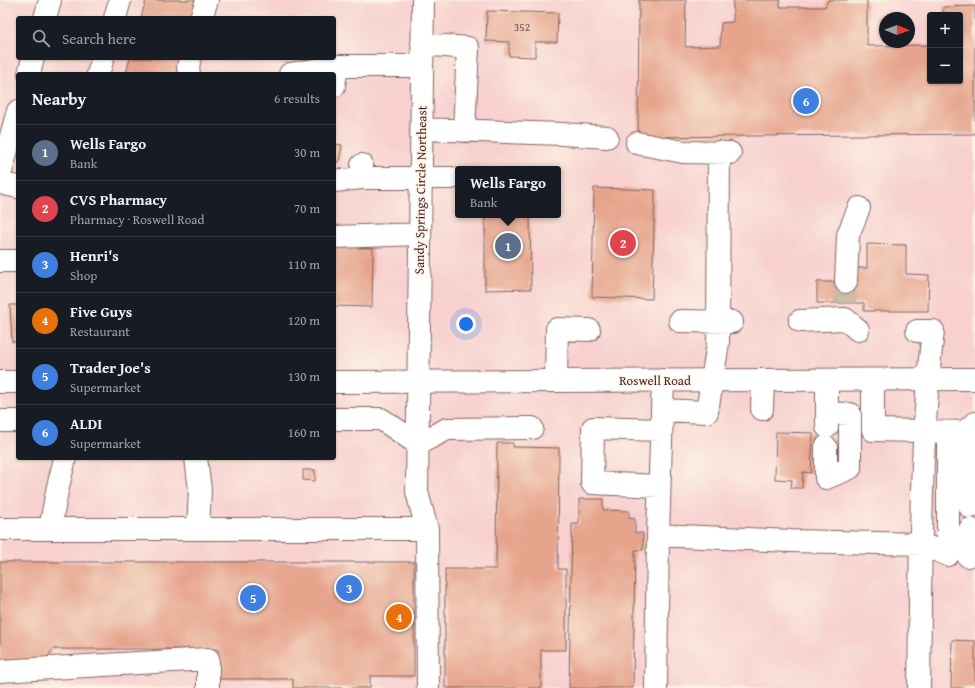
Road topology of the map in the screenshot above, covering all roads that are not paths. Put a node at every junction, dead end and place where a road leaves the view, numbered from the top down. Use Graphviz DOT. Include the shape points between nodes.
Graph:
graph roads {
  1 [pos="50,0"];
  2 [pos="120,0"];
  3 [pos="206,0"];
  4 [pos="423,0"];
  5 [pos="46,16"];
  6 [pos="115,16"];
  7 [pos="202,16"];
  8 [pos="422,44"];
  9 [pos="32,60"];
  10 [pos="102,60"];
  11 [pos="190,60"];
  12 [pos="422,66"];
  13 [pos="30,72"];
  14 [pos="99,72"];
  15 [pos="189,72"];
  16 [pos="336,76"];
  17 [pos="16,119"];
  18 [pos="421,129"];
  19 [pos="464,131"];
  20 [pos="606,137"];
  21 [pos="637,143"];
  22 [pos="0,176"];
  23 [pos="451,178"];
  24 [pos="421,179"];
  25 [pos="336,180"];
  26 [pos="0,183"];
  27 [pos="16,187"];
  28 [pos="859,208"];
  29 [pos="420,234"];
  30 [pos="336,237"];
  31 [pos="0,261"];
  32 [pos="16,262"];
  33 [pos="680,321"];
  34 [pos="800,321"];
  35 [pos="725,322"];
  36 [pos="589,330"];
  37 [pos="917,331"];
  38 [pos="975,379"];
  39 [pos="556,380"];
  40 [pos="663,380"];
  41 [pos="711,380"];
  42 [pos="763,380"];
  43 [pos="827,380"];
  44 [pos="873,380"];
  45 [pos="927,380"];
  46 [pos="418,381"];
  47 [pos="0,382"];
  48 [pos="16,382"];
  49 [pos="336,382"];
  50 [pos="762,409"];
  51 [pos="336,419"];
  52 [pos="662,420"];
  53 [pos="0,421"];
  54 [pos="16,421"];
  55 [pos="532,428"];
  56 [pos="972,428"];
  57 [pos="827,430"];
  58 [pos="924,431"];
  59 [pos="948,432"];
  60 [pos="418,444"];
  61 [pos="64,460"];
  62 [pos="196,460"];
  63 [pos="659,486"];
  64 [pos="970,507"];
  65 [pos="0,529"];
  66 [pos="50,529"];
  67 [pos="198,529"];
  68 [pos="427,529"];
  69 [pos="970,529"];
  70 [pos="658,534"];
  71 [pos="922,544"];
  72 [pos="958,556"];
  73 [pos="0,671"];
  74 [pos="208,688"];
  75 [pos="428,688"];
  76 [pos="656,688"];
  77 [pos="919,688"];
  1 -- 5 [label="main road"];
  2 -- 6 [label="main road"];
  3 -- 7 [label="main road"];
  4 -- 8 [label="main road, Sandy Springs Circle Northeast"];
  8 -- 12 [label="main road, Sandy Springs Circle Northeast"];
  8 -- 19 [label="main road" via="468,48"];
  9 -- 13 [label="main road"];
  10 -- 14 [label="main road"];
  11 -- 15 [label="main road"];
  12 -- 16 [label="main road"];
  12 -- 18 [label="main road, Sandy Springs Circle Northeast"];
  17 -- 22 [label="main road"];
  18 -- 19 [label="main road"];
  18 -- 24 [label="main road, Sandy Springs Circle Northeast"];
  19 -- 20 [label="main road"];
  21 -- 35 [label="main road" via="683,152 724,153"];
  23 -- 24 [label="main road"];
  24 -- 25 [label="main road" via="362,171"];
  24 -- 29 [label="main road, Sandy Springs Circle Northeast"];
  26 -- 27 [label="main road"];
  28 -- 34 [label="main road" via="848,236 848,309"];
  29 -- 30 [label="main road"];
  29 -- 46 [label="main road, Sandy Springs Circle Northeast"];
  31 -- 32 [label="main road"];
  33 -- 35 [label="main road"];
  35 -- 41 [label="main road"];
  36 -- 39 [label="main road" via="557,328"];
  37 -- 45 [label="main road" via="933,331"];
  38 -- 45 [label="main road, Roswell Road"];
  39 -- 40 [label="main road, Roswell Road"];
  39 -- 46 [label="main road, Roswell Road"];
  40 -- 41 [label="main road, Roswell Road"];
  40 -- 52 [label="main road"];
  41 -- 42 [label="main road, Roswell Road"];
  41 -- 52 [label="main road" via="706,412"];
  42 -- 43 [label="main road, Roswell Road"];
  42 -- 50 [label="main road"];
  43 -- 44 [label="main road, Roswell Road"];
  43 -- 57 [label="main road"];
  44 -- 45 [label="main road, Roswell Road"];
  44 -- 58 [label="main road" via="873,430"];
  45 -- 58 [label="main road"];
  46 -- 49 [label="main road, Roswell Road"];
  46 -- 60 [label="main road, Sandy Springs Circle Northeast"];
  47 -- 48 [label="main road"];
  51 -- 60 [label="main road" via="381,419"];
  52 -- 63 [label="main road"];
  52 -- 63 [label="main road" via="593,428 592,483"];
  53 -- 54 [label="main road"];
  55 -- 60 [label="main road" via="447,429"];
  56 -- 59 [label="main road"];
  56 -- 64 [label="main road"];
  57 -- 57 [label="main road" via="850,414 850,468 826,478"];
  58 -- 59 [label="main road"];
  58 -- 71 [label="main road"];
  59 -- 72 [label="main road"];
  60 -- 68 [label="main road, Sandy Springs Circle Northeast" via="417,492"];
  61 -- 66 [label="main road"];
  62 -- 67 [label="main road" via="200,490"];
  63 -- 70 [label="main road"];
  65 -- 66 [label="main road"];
  66 -- 67 [label="main road"];
  67 -- 68 [label="main road"];
  68 -- 75 [label="main road, Sandy Springs Circle Northeast"];
  69 -- 72 [label="main road"];
  70 -- 71 [label="main road"];
  70 -- 76 [label="main road"];
  71 -- 72 [label="main road"];
  71 -- 77 [label="main road"];
  73 -- 74 [label="main road" via="208,659"];
}
